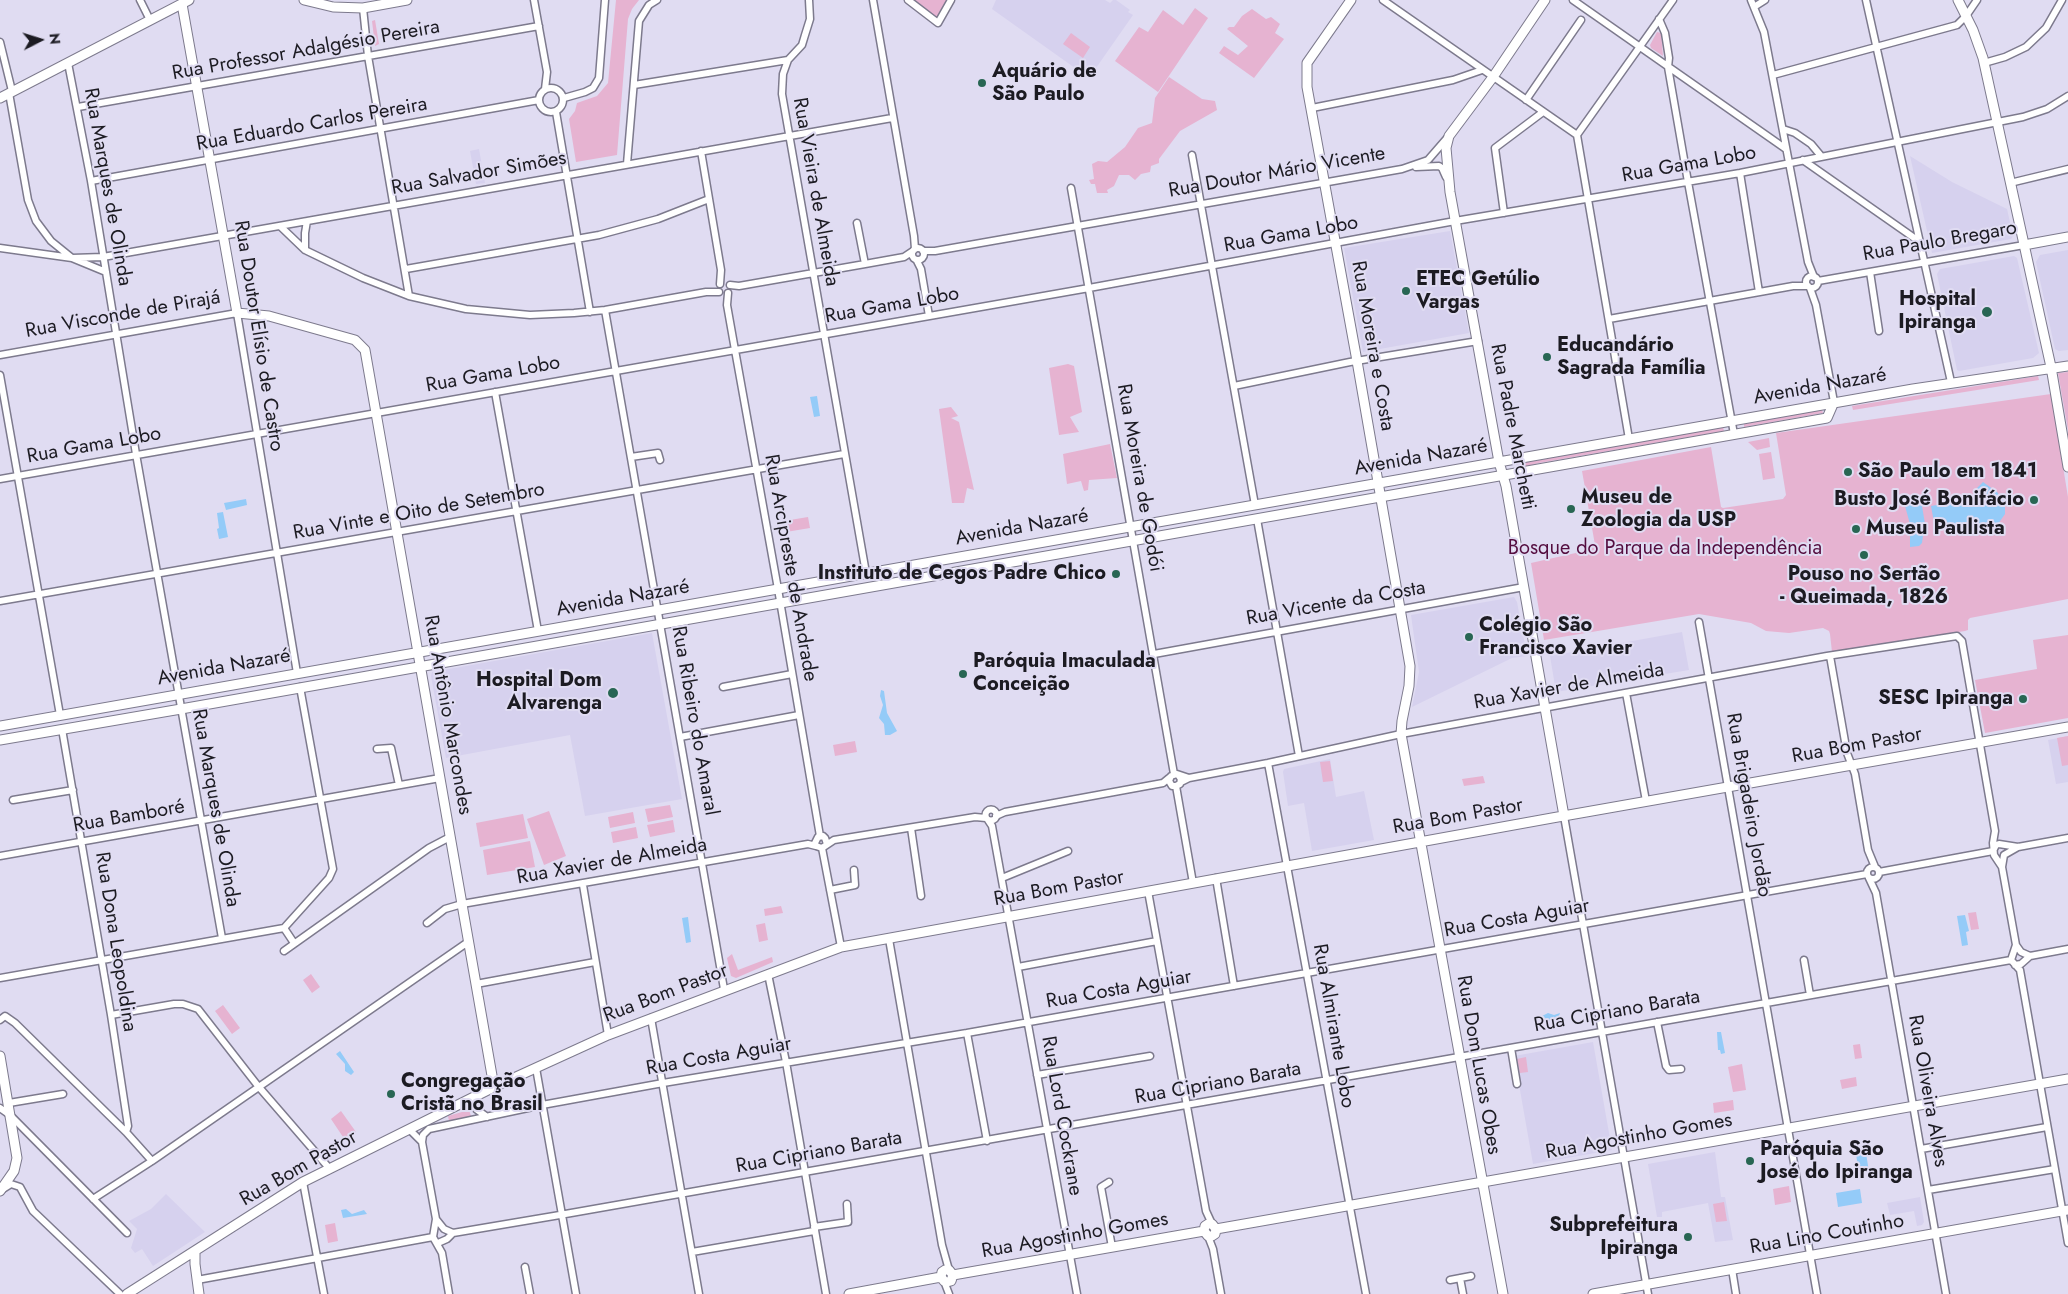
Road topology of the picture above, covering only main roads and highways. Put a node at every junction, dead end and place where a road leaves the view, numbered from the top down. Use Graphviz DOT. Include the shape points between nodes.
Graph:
graph roads {
  1 [pos="304,0"];
  2 [pos="407,0"];
  3 [pos="1351,0"];
  4 [pos="1545,0"];
  5 [pos="1958,0"];
  6 [pos="186,2"];
  7 [pos="0,98"];
  8 [pos="1449,136"];
  9 [pos="2068,237"];
  10 [pos="2024,245"];
  11 [pos="237,313"];
  12 [pos="365,350"];
  13 [pos="2068,366"];
  14 [pos="2051,367"];
  15 [pos="1834,402"];
  16 [pos="1499,462"];
  17 [pos="2068,467"];
  18 [pos="1503,475"];
  19 [pos="1378,483"];
  20 [pos="1380,497"];
  21 [pos="418,653"];
  22 [pos="420,667"];
  23 [pos="0,726"];
  24 [pos="2068,727"];
  25 [pos="0,740"];
  26 [pos="1564,816"];
  27 [pos="1419,842"];
  28 [pos="0,1056"];
  29 [pos="2068,1079"];
  30 [pos="494,1087"];
  31 [pos="1482,1183"];
  32 [pos="0,1191"];
  33 [pos="2065,1211"];
  34 [pos="196,1251"];
  35 [pos="127,1294"];
  36 [pos="199,1294"];
  37 [pos="849,1294"];
  38 [pos="1503,1294"];
  39 [pos="1593,1294"];
  1 -- 2 [label="main road" via="333,7 362,8"];
  3 -- 19 [label="main road, Rua Moreira e Costa" via="1307,64 1307,87"];
  4 -- 8 [label="main road, Rua Doutor Mário Vicente"];
  5 -- 10 [label="main road" via="1984,63"];
  6 -- 7 [label="main road"];
  6 -- 11 [label="main road, Rua Doutor Elísio de Castro" via="197,86"];
  8 -- 16 [label="main road, Rua Padre Marchetti" via="1446,148 1450,192"];
  9 -- 10 [label="main road, Rua Paulo Bregaro"];
  10 -- 14 [label="main road"];
  11 -- 12 [label="main road, Rua Visconde de Pirajá" via="269,316 355,340"];
  12 -- 21 [label="main road, Rua Antônio Marcondes"];
  13 -- 14 [label="main road, Avenida Nazaré"];
  14 -- 15 [label="main road, Avenida Nazaré"];
  14 -- 17 [label="main road"];
  15 -- 16 [label="main road, Avenida Nazaré"];
  15 -- 18 [label="main road, Avenida Nazaré" via="1826,418"];
  16 -- 18 [label="main road, Rua Padre Marchetti"];
  16 -- 19 [label="main road, Avenida Nazaré"];
  18 -- 20 [label="main road, Avenida Nazaré"];
  18 -- 26 [label="main road, Rua Padre Marchetti"];
  19 -- 20 [label="main road, Rua Moreira e Costa"];
  19 -- 21 [label="main road, Avenida Nazaré"];
  20 -- 22 [label="main road, Avenida Nazaré"];
  20 -- 27 [label="main road, Rua Moreira e Costa" via="1410,666 1401,734"];
  21 -- 22 [label="main road, Rua Antônio Marcondes"];
  21 -- 23 [label="main road, Avenida Nazaré"];
  22 -- 25 [label="main road, Avenida Nazaré"];
  22 -- 30 [label="main road, Rua Antônio Marcondes"];
  24 -- 26 [label="main road, Rua Bom Pastor"];
  26 -- 27 [label="main road, Rua Bom Pastor"];
  27 -- 30 [label="main road, Rua Bom Pastor" via="841,947 608,1035"];
  27 -- 31 [label="main road, Rua Dom Lucas Obes"];
  28 -- 32 [label="main road" via="16,1151 14,1171"];
  29 -- 31 [label="main road, Rua Agostinho Gomes"];
  30 -- 34 [label="main road, Rua Bom Pastor" via="303,1182"];
  31 -- 37 [label="main road, Rua Agostinho Gomes"];
  31 -- 38 [label="main road, Rua Dom Lucas Obes"];
  33 -- 39 [label="main road, Rua Lino Coutinho"];
  34 -- 35 [label="main road, Rua Bom Pastor"];
  34 -- 36 [label="main road"];
}
